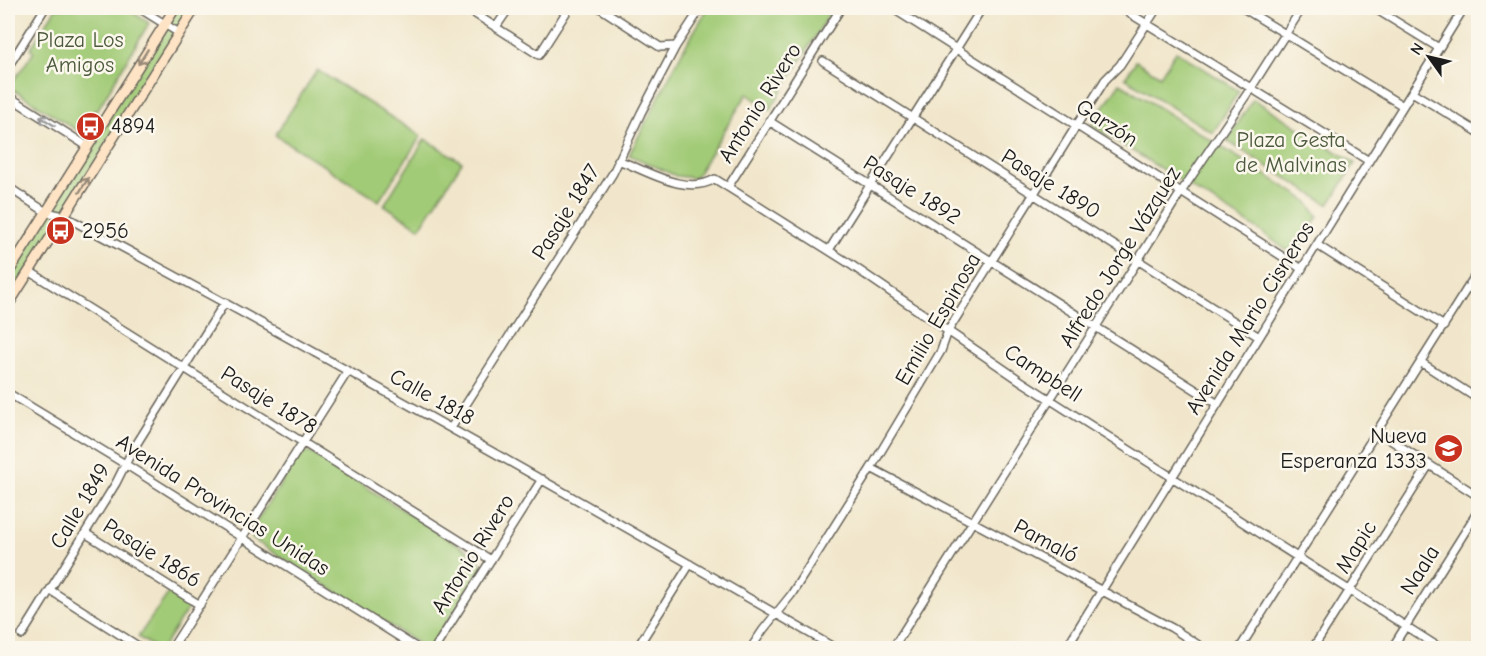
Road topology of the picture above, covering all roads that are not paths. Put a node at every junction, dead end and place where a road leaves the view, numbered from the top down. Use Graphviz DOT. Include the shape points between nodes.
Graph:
graph roads {
  1 [pos="45,8"];
  2 [pos="140,8"];
  3 [pos="174,8"];
  4 [pos="195,8"];
  5 [pos="466,8"];
  6 [pos="509,8"];
  7 [pos="569,8"];
  8 [pos="600,8"];
  9 [pos="701,8"];
  10 [pos="841,8"];
  11 [pos="892,8"];
  12 [pos="982,8"];
  13 [pos="1121,8"];
  14 [pos="1157,8"];
  15 [pos="1243,8"];
  16 [pos="1302,8"];
  17 [pos="1374,8"];
  18 [pos="1464,8"];
  19 [pos="165,23"];
  20 [pos="1147,24"];
  21 [pos="496,27"];
  22 [pos="179,33"];
  23 [pos="1286,34"];
  24 [pos="676,46"];
  25 [pos="956,48"];
  26 [pos="1439,48"];
  27 [pos="823,62"];
  28 [pos="8,67"];
  29 [pos="1251,88"];
  30 [pos="1412,92"];
  31 [pos="8,96"];
  32 [pos="1403,106"];
  33 [pos="912,118"];
  34 [pos="769,121"];
  35 [pos="1077,125"];
  36 [pos="1478,131"];
  37 [pos="87,146"];
  38 [pos="618,160"];
  39 [pos="1369,161"];
  40 [pos="870,185"];
  41 [pos="8,187"];
  42 [pos="728,187"];
  43 [pos="1181,192"];
  44 [pos="1033,195"];
  45 [pos="46,212"];
  46 [pos="64,216"];
  47 [pos="1317,245"];
  48 [pos="829,250"];
  49 [pos="991,261"];
  50 [pos="1138,261"];
  51 [pos="1302,269"];
  52 [pos="29,271"];
  53 [pos="1479,271"];
  54 [pos="8,273"];
  55 [pos="225,303"];
  56 [pos="8,305"];
  57 [pos="1444,326"];
  58 [pos="1096,327"];
  59 [pos="948,331"];
  60 [pos="1259,338"];
  61 [pos="1422,363"];
  62 [pos="184,368"];
  63 [pos="348,371"];
  64 [pos="1479,387"];
  65 [pos="8,393"];
  66 [pos="1476,397"];
  67 [pos="1050,400"];
  68 [pos="1218,404"];
  69 [pos="451,428"];
  70 [pos="1378,432"];
  71 [pos="302,442"];
  72 [pos="125,464"];
  73 [pos="1429,465"];
  74 [pos="871,468"];
  75 [pos="1172,477"];
  76 [pos="542,479"];
  77 [pos="1479,495"];
  78 [pos="1479,511"];
  79 [pos="973,522"];
  80 [pos="85,533"];
  81 [pos="242,538"];
  82 [pos="1297,559"];
  83 [pos="490,560"];
  84 [pos="690,564"];
  85 [pos="50,590"];
  86 [pos="1102,591"];
  87 [pos="1349,591"];
  88 [pos="200,605"];
  89 [pos="776,614"];
  90 [pos="1406,627"];
  91 [pos="22,635"];
  92 [pos="1479,643"];
  93 [pos="141,648"];
  94 [pos="172,648"];
  95 [pos="417,648"];
  96 [pos="435,648"];
  97 [pos="637,648"];
  98 [pos="751,648"];
  99 [pos="835,648"];
  100 [pos="894,648"];
  101 [pos="1066,648"];
  102 [pos="1203,648"];
  103 [pos="1240,648"];
  104 [pos="1313,648"];
  105 [pos="1392,648"];
  106 [pos="1440,648"];
  107 [pos="1475,648"];
  1 -- 28 [label="street"];
  2 -- 19 [label="street"];
  3 -- 19 [label="main road"];
  4 -- 22 [label="main road"];
  5 -- 21 [label="street"];
  6 -- 21 [label="street"];
  7 -- 21 [label="street" via="539,55"];
  8 -- 24 [label="street" via="660,47"];
  9 -- 24 [label="street, Pasaje 1847"];
  10 -- 34 [label="street, Antonio Rivero"];
  11 -- 25 [label="street, Garzón"];
  12 -- 25 [label="street"];
  13 -- 20 [label="street"];
  14 -- 20 [label="street, Emilio Espinosa"];
  15 -- 23 [label="street"];
  16 -- 23 [label="street, Alfredo Jorge Vázquez"];
  17 -- 26 [label="street"];
  18 -- 26 [label="street, Avenida Mario Cisneros"];
  19 -- 22 [label="street"];
  19 -- 37 [label="main road, one-way"];
  20 -- 29 [label="street"];
  20 -- 35 [label="street, Emilio Espinosa"];
  46 -- 22 [label="main road, one-way"];
  23 -- 29 [label="street, Alfredo Jorge Vázquez"];
  23 -- 32 [label="street"];
  24 -- 38 [label="street, Pasaje 1847"];
  25 -- 33 [label="street"];
  25 -- 35 [label="street, Garzón"];
  26 -- 30 [label="street, Avenida Mario Cisneros"];
  27 -- 33 [label="street, Pasaje 1890"];
  29 -- 39 [label="street"];
  29 -- 43 [label="street, Alfredo Jorge Vázquez"];
  30 -- 32 [label="street, Avenida Mario Cisneros"];
  30 -- 36 [label="street"];
  37 -- 31 [label="street, one-way"];
  32 -- 39 [label="street, Avenida Mario Cisneros"];
  33 -- 40 [label="street"];
  33 -- 44 [label="street, Pasaje 1890"];
  34 -- 40 [label="street, Pasaje 1892"];
  34 -- 42 [label="street, Antonio Rivero"];
  35 -- 43 [label="street, Garzón"];
  35 -- 44 [label="street, Emilio Espinosa"];
  37 -- 45 [label="main road"];
  38 -- 42 [label="street, Campbell" via="681,185 704,185 715,179"];
  38 -- 69 [label="street, Pasaje 1847"];
  39 -- 47 [label="street, Avenida Mario Cisneros"];
  40 -- 48 [label="street"];
  40 -- 49 [label="street, Pasaje 1892"];
  41 -- 45 [label="street, Calle 1818"];
  42 -- 48 [label="street, Campbell"];
  43 -- 50 [label="street, Alfredo Jorge Vázquez"];
  43 -- 51 [label="street, Garzón"];
  44 -- 49 [label="street, Emilio Espinosa"];
  44 -- 50 [label="street, Pasaje 1890"];
  45 -- 46 [label="street, Calle 1818"];
  45 -- 54 [label="main road"];
  46 -- 52 [label="main road"];
  46 -- 55 [label="street, Calle 1818"];
  47 -- 51 [label="street, Avenida Mario Cisneros"];
  47 -- 57 [label="street"];
  48 -- 59 [label="street, Campbell"];
  49 -- 58 [label="street, Pasaje 1892"];
  49 -- 59 [label="street, Emilio Espinosa"];
  50 -- 58 [label="street, Alfredo Jorge Vázquez"];
  50 -- 60 [label="street, Pasaje 1890"];
  51 -- 60 [label="street, Avenida Mario Cisneros"];
  52 -- 56 [label="main road"];
  52 -- 62 [label="street, Pasaje 1878"];
  53 -- 57 [label="street"];
  55 -- 62 [label="street, Calle 1849"];
  55 -- 63 [label="street, Calle 1818"];
  57 -- 61 [label="street"];
  58 -- 67 [label="street, Alfredo Jorge Vázquez"];
  58 -- 68 [label="street, Pasaje 1892"];
  59 -- 67 [label="street, Campbell"];
  59 -- 74 [label="street, Emilio Espinosa" via="941,351"];
  60 -- 68 [label="street, Avenida Mario Cisneros"];
  61 -- 66 [label="street"];
  61 -- 70 [label="street"];
  62 -- 71 [label="street, Pasaje 1878"];
  62 -- 72 [label="street, Calle 1849"];
  63 -- 69 [label="street, Calle 1818"];
  63 -- 71 [label="street"];
  64 -- 66 [label="street"];
  65 -- 72 [label="street, Avenida Provincias Unidas"];
  67 -- 75 [label="street, Campbell"];
  67 -- 79 [label="street, Alfredo Jorge Vázquez"];
  68 -- 75 [label="street, Avenida Mario Cisneros"];
  69 -- 76 [label="street, Calle 1818"];
  70 -- 73 [label="street"];
  70 -- 82 [label="street"];
  71 -- 81 [label="street"];
  71 -- 83 [label="street, Pasaje 1878"];
  72 -- 80 [label="street, Calle 1849"];
  72 -- 81 [label="street, Avenida Provincias Unidas"];
  73 -- 77 [label="street"];
  73 -- 87 [label="street, Mapic"];
  74 -- 79 [label="street, Pamaló"];
  74 -- 89 [label="street, Emilio Espinosa"];
  75 -- 82 [label="street, Campbell"];
  75 -- 86 [label="street, Avenida Mario Cisneros"];
  76 -- 83 [label="street, Antonio Rivero"];
  76 -- 84 [label="street, Calle 1818"];
  78 -- 90 [label="street, Naala"];
  79 -- 86 [label="street, Pamaló"];
  79 -- 100 [label="street, Alfredo Jorge Vázquez"];
  80 -- 85 [label="street, Calle 1849"];
  80 -- 88 [label="street, Pasaje 1866"];
  81 -- 88 [label="street"];
  81 -- 95 [label="street, Avenida Provincias Unidas"];
  82 -- 87 [label="street, Campbell"];
  82 -- 103 [label="street"];
  83 -- 96 [label="street, Antonio Rivero"];
  84 -- 89 [label="street, Calle 1818"];
  84 -- 97 [label="street"];
  85 -- 91 [label="street, Calle 1849"];
  85 -- 93 [label="street"];
  86 -- 101 [label="street, Avenida Mario Cisneros"];
  86 -- 102 [label="street, Pamaló"];
  87 -- 90 [label="street, Campbell"];
  87 -- 104 [label="street, Mapic"];
  88 -- 94 [label="street"];
  89 -- 98 [label="street, Emilio Espinosa"];
  89 -- 99 [label="street, Calle 1818"];
  90 -- 105 [label="street, Naala"];
  90 -- 106 [label="street, Campbell"];
  92 -- 107 [label="street"];
}
